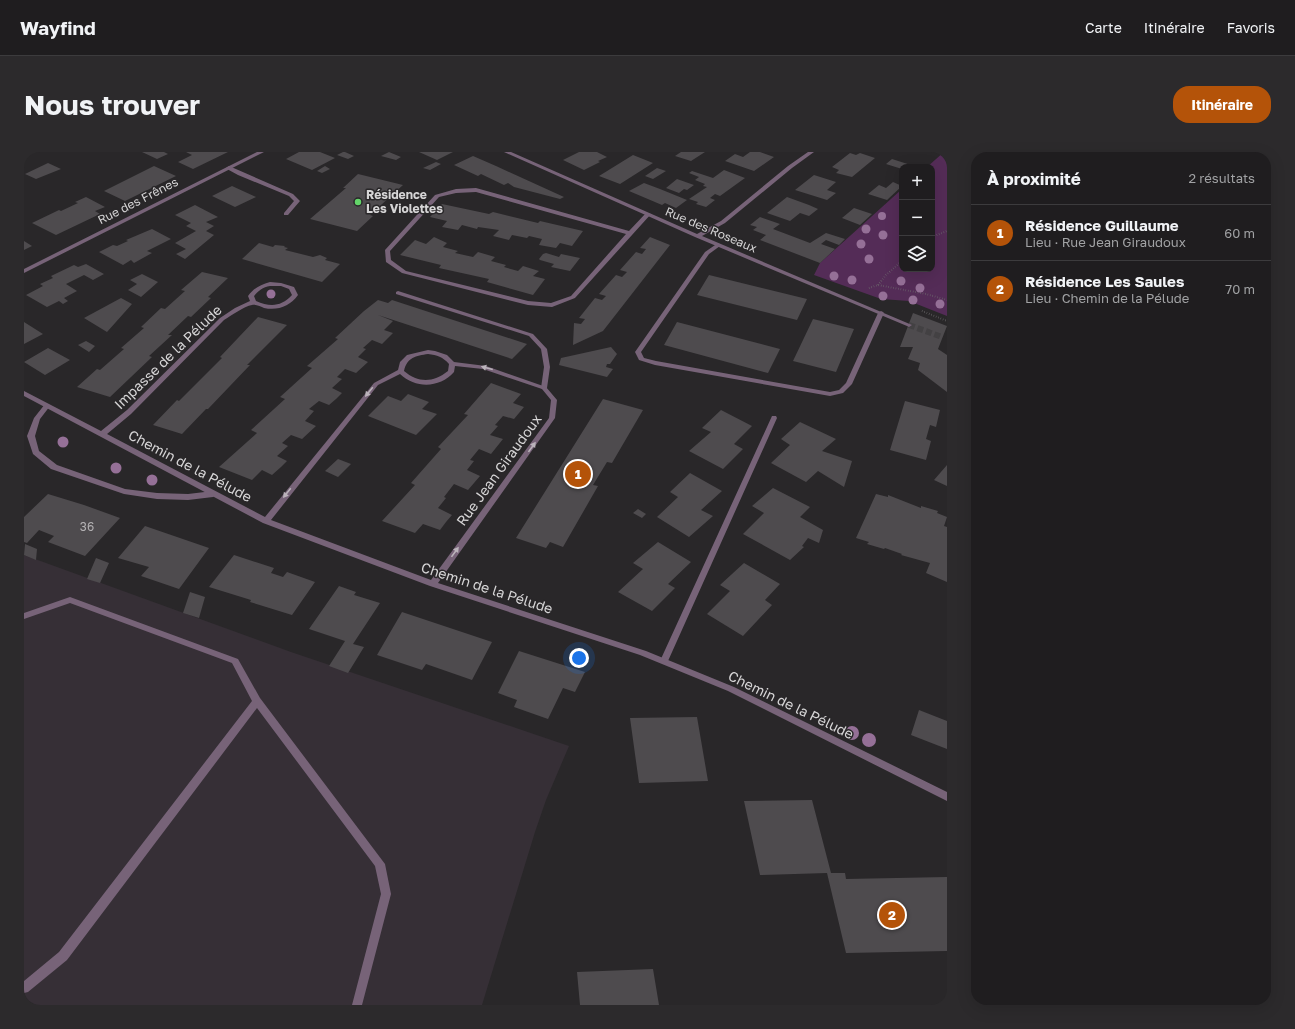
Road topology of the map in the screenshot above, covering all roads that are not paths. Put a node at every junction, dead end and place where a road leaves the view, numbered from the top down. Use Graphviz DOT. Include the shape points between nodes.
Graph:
graph roads {
  1 [pos="262,152"];
  2 [pos="507,152"];
  3 [pos="811,152"];
  4 [pos="229,168"];
  5 [pos="286,214"];
  6 [pos="648,214"];
  7 [pos="630,233"];
  8 [pos="697,236"];
  9 [pos="718,245"];
  10 [pos="24,271"];
  11 [pos="398,293"];
  12 [pos="253,302"];
  13 [pos="881,313"];
  14 [pos="909,325"];
  15 [pos="452,364"];
  16 [pos="401,371"];
  17 [pos="544,388"];
  18 [pos="24,393"];
  19 [pos="47,406"];
  20 [pos="774,418"];
  21 [pos="102,434"];
  22 [pos="213,494"];
  23 [pos="266,521"];
  24 [pos="433,584"];
  25 [pos="24,616"];
  26 [pos="664,661"];
  27 [pos="257,701"];
  28 [pos="947,796"];
  29 [pos="24,988"];
  30 [pos="357,1005"];
  1 -- 4 [label="street, Rue des Frênes"];
  2 -- 6 [label="street, Rue des Roseaux"];
  3 -- 8 [label="street" via="723,222"];
  4 -- 5 [label="street" via="291,195 297,201"];
  4 -- 10 [label="street, Rue des Frênes"];
  6 -- 7 [label="street"];
  6 -- 8 [label="street, Rue des Roseaux"];
  7 -- 7 [label="street" via="573,296 552,305 528,303 404,272 388,261 387,251 437,196 456,191 476,190"];
  8 -- 9 [label="street, Rue des Roseaux"];
  9 -- 13 [label="street, Rue des Roseaux"];
  9 -- 13 [label="street" via="707,253 638,352 642,359 830,394 841,392 849,384"];
  11 -- 17 [label="street" via="531,335 544,349 547,367"];
  12 -- 12 [label="street" via="263,307 277,307 290,302 295,295 292,288 281,283 267,284 256,289 251,296"];
  12 -- 21 [label="street, Impasse de la Pélude" via="222,319 129,412"];
  13 -- 14 [label="street, Rue des Roseaux"];
  15 -- 16 [label="street" via="451,372 444,379 432,383 407,378"];
  15 -- 16 [label="street" via="448,358 438,353 416,353 406,358"];
  17 -- 15 [label="street, one-way" via="484,367"];
  16 -- 23 [label="street, one-way" via="376,384"];
  24 -- 17 [label="street, Rue Jean Giraudoux, one-way" via="552,418 554,400"];
  18 -- 19 [label="street, Chemin de la Pélude"];
  19 -- 21 [label="street, Chemin de la Pélude"];
  19 -- 22 [label="street" via="38,418 31,436 36,452 54,467 124,490 151,495 188,497"];
  20 -- 26 [label="street"];
  21 -- 22 [label="street, Chemin de la Pélude"];
  22 -- 23 [label="street, Chemin de la Pélude"];
  23 -- 24 [label="street, Chemin de la Pélude"];
  24 -- 26 [label="street, Chemin de la Pélude"];
  25 -- 27 [label="street" via="70,600 236,661"];
  26 -- 28 [label="street, Chemin de la Pélude" via="732,689"];
  27 -- 29 [label="street" via="62,956"];
  27 -- 30 [label="street" via="380,864 386,894"];
}
